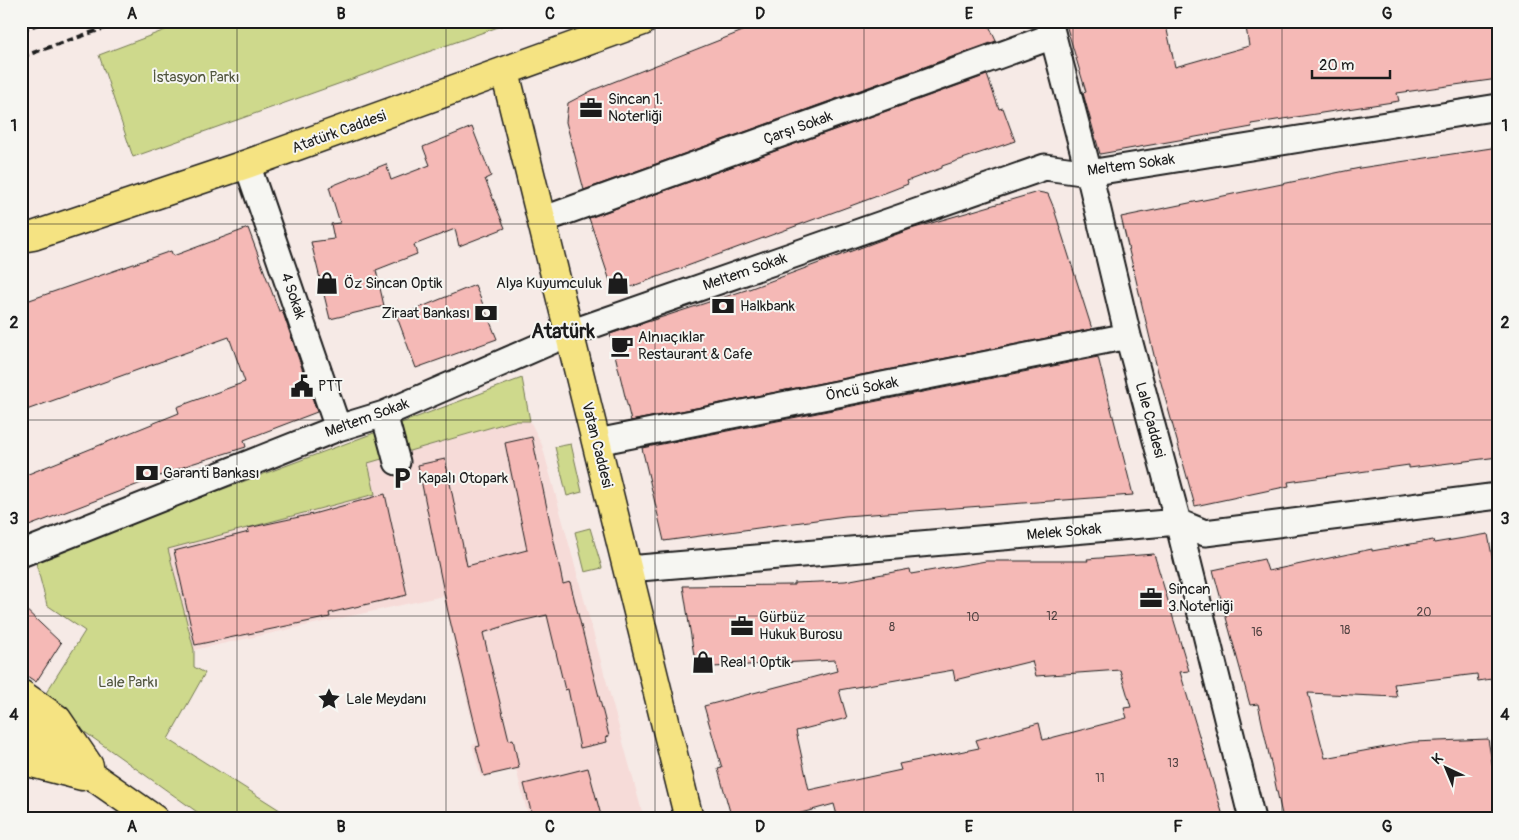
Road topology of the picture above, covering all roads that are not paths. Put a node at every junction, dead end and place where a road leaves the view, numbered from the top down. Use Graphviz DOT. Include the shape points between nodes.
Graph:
graph roads {
  1 [pos="643,21"];
  2 [pos="1051,29"];
  3 [pos="505,72"];
  4 [pos="1498,107"];
  5 [pos="247,164"];
  6 [pos="1090,173"];
  7 [pos="542,220"];
  8 [pos="25,239"];
  9 [pos="570,333"];
  10 [pos="1128,336"];
  11 [pos="384,414"];
  12 [pos="338,428"];
  13 [pos="597,442"];
  14 [pos="397,462"];
  15 [pos="1498,496"];
  16 [pos="1178,522"];
  17 [pos="21,554"];
  18 [pos="628,569"];
  19 [pos="21,694"];
  20 [pos="21,726"];
  21 [pos="21,758"];
  22 [pos="99,780"];
  23 [pos="154,819"];
  24 [pos="689,819"];
  25 [pos="1252,819"];
  1 -- 3 [label="main road, Atatürk Caddesi"];
  2 -- 6 [label="street, Lale Caddesi"];
  2 -- 7 [label="street, Çarşı Sokak"];
  3 -- 5 [label="main road, Atatürk Caddesi"];
  3 -- 7 [label="main road, Vatan Caddesi"];
  4 -- 6 [label="street, Meltem Sokak"];
  5 -- 8 [label="main road, Atatürk Caddesi"];
  5 -- 12 [label="street, 4 Sokak"];
  6 -- 9 [label="street, Meltem Sokak" via="1045,167"];
  6 -- 10 [label="street, Lale Caddesi"];
  7 -- 9 [label="main road, Vatan Caddesi"];
  9 -- 11 [label="street, Meltem Sokak"];
  9 -- 13 [label="main road, Vatan Caddesi"];
  10 -- 13 [label="street, Öncü Sokak"];
  10 -- 16 [label="street, Lale Caddesi"];
  11 -- 12 [label="street, Meltem Sokak"];
  11 -- 14 [label="street"];
  12 -- 17 [label="street, Meltem Sokak"];
  13 -- 18 [label="main road, Vatan Caddesi"];
  15 -- 16 [label="street, Melek Sokak" via="1205,533"];
  16 -- 18 [label="street, Melek Sokak"];
  16 -- 25 [label="street, Lale Caddesi"];
  18 -- 24 [label="main road, Vatan Caddesi"];
  19 -- 22 [label="main road" via="57,718"];
  20 -- 22 [label="main road"];
  21 -- 22 [label="main road"];
  22 -- 23 [label="main road"];
}
